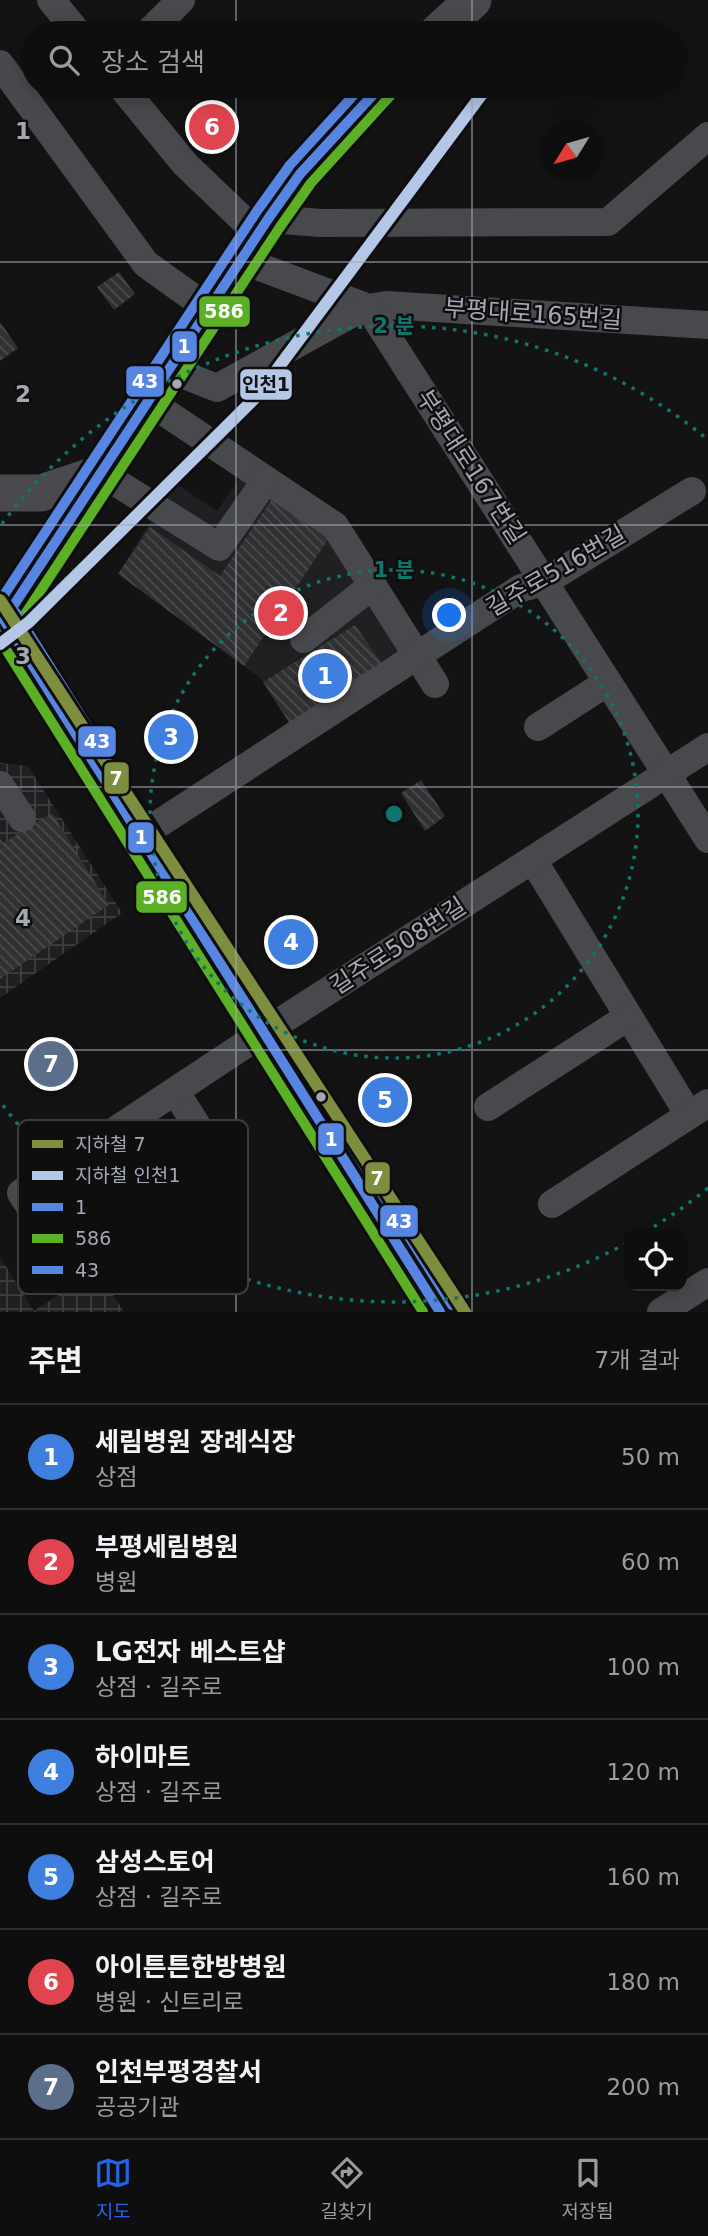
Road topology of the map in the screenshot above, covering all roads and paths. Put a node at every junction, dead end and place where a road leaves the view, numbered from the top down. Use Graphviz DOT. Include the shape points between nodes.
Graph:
graph roads {
  1 [pos="51,0"];
  2 [pos="181,0"];
  3 [pos="473,0"];
  4 [pos="68,21"];
  5 [pos="160,21"];
  6 [pos="450,21"];
  7 [pos="0,64"];
  8 [pos="21,93"];
  9 [pos="25,98"];
  10 [pos="131,98"];
  11 [pos="370,98"];
  12 [pos="708,136"];
  13 [pos="256,238"];
  14 [pos="369,308"];
  15 [pos="209,309"];
  16 [pos="708,325"];
  17 [pos="169,369"];
  18 [pos="148,401"];
  19 [pos="101,473"];
  20 [pos="266,480"];
  21 [pos="692,491"];
  22 [pos="0,493"];
  23 [pos="544,582"];
  24 [pos="373,585"];
  25 [pos="1,619"];
  26 [pos="304,639"];
  27 [pos="417,656"];
  28 [pos="608,682"];
  29 [pos="435,684"];
  30 [pos="537,727"];
  31 [pos="708,747"];
  32 [pos="667,774"];
  33 [pos="0,785"];
  34 [pos="22,818"];
  35 [pos="140,836"];
  36 [pos="708,839"];
  37 [pos="533,860"];
  38 [pos="628,1017"];
  39 [pos="264,1032"];
  40 [pos="175,1091"];
  41 [pos="488,1107"];
  42 [pos="698,1109"];
  43 [pos="132,1120"];
  44 [pos="193,1120"];
  45 [pos="552,1204"];
  46 [pos="708,1282"];
  47 [pos="674,1309"];
  48 [pos="440,1312"];
  1 -- 4 [label="street"];
  2 -- 5 [label="street"];
  3 -- 6 [label="main road"];
  7 -- 8 [label="street"];
  9 -- 15 [label="street" via="146,264"];
  10 -- 13 [label="street" via="185,164"];
  11 -- 13 [label="main road" via="300,174"];
  12 -- 13 [label="street" via="608,222 321,223"];
  13 -- 14 [label="street, 부평대로165번길"];
  13 -- 15 [label="main road"];
  14 -- 16 [label="street, 부평대로165번길" via="386,305"];
  14 -- 17 [label="street" via="217,388"];
  14 -- 23 [label="street, 부평대로167번길"];
  15 -- 17 [label="main road"];
  17 -- 18 [label="main road"];
  18 -- 19 [label="main road"];
  18 -- 20 [label="street"];
  19 -- 20 [label="street" via="219,547"];
  19 -- 22 [label="main road" via="41,493"];
  19 -- 25 [label="main road"];
  20 -- 24 [label="street" via="335,526"];
  21 -- 23 [label="street, 길주로516번길"];
  23 -- 27 [label="street, 길주로516번길" via="521,588"];
  23 -- 28 [label="street, 부평대로167번길"];
  24 -- 26 [label="street"];
  24 -- 27 [label="street"];
  25 -- 35 [label="main road"];
  27 -- 29 [label="street"];
  27 -- 35 [label="street, 길주로516번길"];
  28 -- 30 [label="street"];
  28 -- 32 [label="street, 부평대로167번길"];
  31 -- 32 [label="street, 길주로508번길"];
  32 -- 36 [label="street, 부평대로167번길"];
  32 -- 37 [label="street, 길주로508번길"];
  33 -- 34 [label="street"];
  35 -- 39 [label="main road"];
  37 -- 38 [label="street"];
  37 -- 39 [label="street, 길주로508번길"];
  38 -- 41 [label="street"];
  38 -- 42 [label="street"];
  39 -- 40 [label="street, 길주로508번길"];
  39 -- 48 [label="main road"];
  40 -- 43 [label="street, 길주로508번길"];
  40 -- 44 [label="street"];
  42 -- 45 [label="street"];
  46 -- 47 [label="street"];
}
